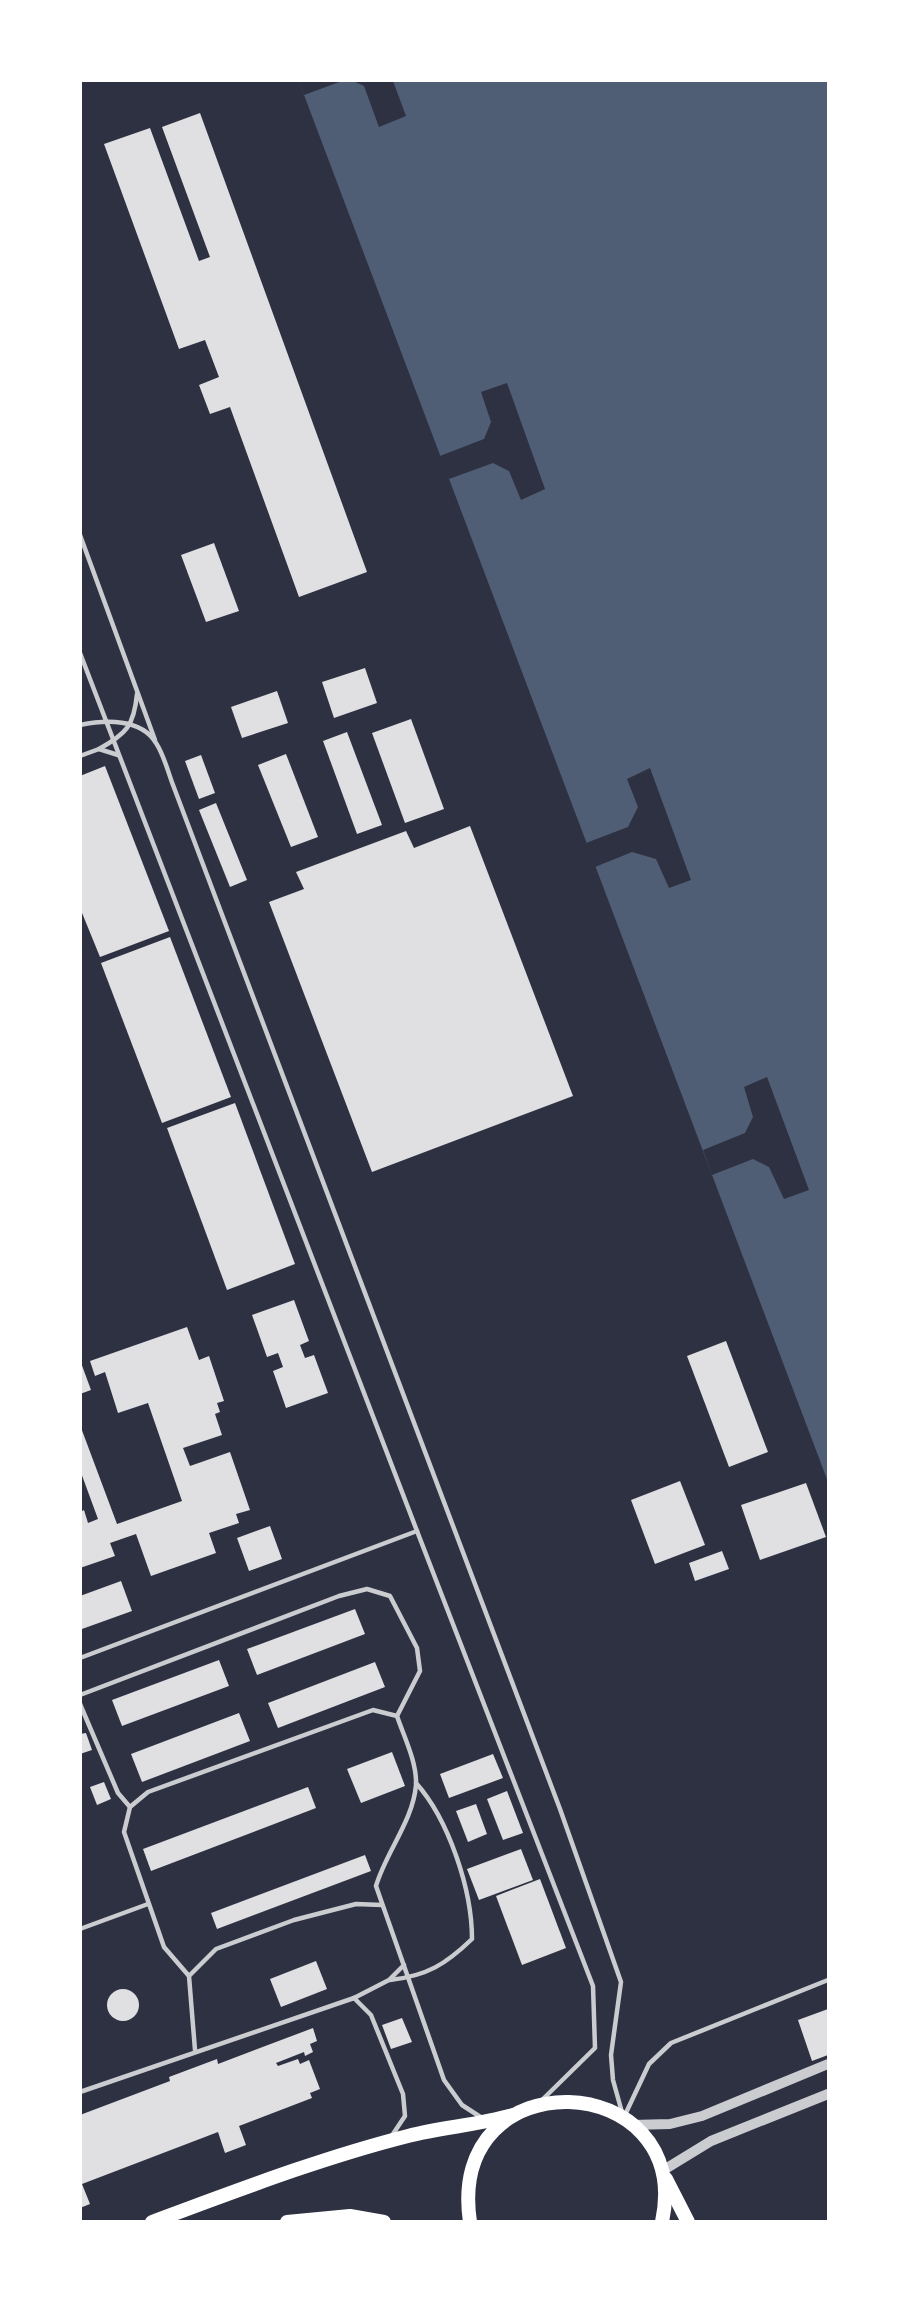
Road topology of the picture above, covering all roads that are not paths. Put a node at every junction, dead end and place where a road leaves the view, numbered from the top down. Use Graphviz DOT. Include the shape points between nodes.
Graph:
graph roads {
  1 [pos="80,535"];
  2 [pos="80,653"];
  3 [pos="138,692"];
  4 [pos="106,719"];
  5 [pos="130,724"];
  6 [pos="80,725"];
  7 [pos="114,741"];
  8 [pos="156,741"];
  9 [pos="99,749"];
  10 [pos="119,756"];
  11 [pos="80,757"];
  12 [pos="417,1531"];
  13 [pos="80,1658"];
  14 [pos="80,1695"];
  15 [pos="80,1703"];
  16 [pos="397,1716"];
  17 [pos="416,1783"];
  18 [pos="130,1807"];
  19 [pos="148,1904"];
  20 [pos="382,1905"];
  21 [pos="80,1929"];
  22 [pos="404,1965"];
  23 [pos="189,1976"];
  24 [pos="408,1978"];
  25 [pos="389,1980"];
  26 [pos="828,1980"];
  27 [pos="354,1998"];
  28 [pos="195,2050"];
  29 [pos="828,2064"];
  30 [pos="80,2092"];
  31 [pos="828,2094"];
  32 [pos="538,2104"];
  33 [pos="513,2115"];
  34 [pos="628,2121"];
  35 [pos="488,2123"];
  36 [pos="382,2143"];
  37 [pos="662,2171"];
  38 [pos="152,2221"];
  39 [pos="287,2221"];
  40 [pos="384,2221"];
  41 [pos="470,2221"];
  42 [pos="662,2221"];
  43 [pos="688,2221"];
  1 -- 3 [label="lane"];
  2 -- 4 [label="lane"];
  3 -- 5 [label="lane"];
  3 -- 8 [label="lane"];
  4 -- 5 [label="lane"];
  4 -- 6 [label="lane"];
  4 -- 7 [label="lane"];
  5 -- 7 [label="lane"];
  5 -- 8 [label="lane"];
  7 -- 9 [label="lane"];
  7 -- 10 [label="lane"];
  8 -- 34 [label="lane" via="621,1982 611,2054 613,2080"];
  9 -- 10 [label="lane"];
  9 -- 11 [label="lane"];
  10 -- 12 [label="lane"];
  12 -- 13 [label="lane"];
  12 -- 32 [label="lane" via="593,1986 595,2048"];
  14 -- 16 [label="lane" via="339,1595 367,1589 390,1596 417,1648 420,1671"];
  15 -- 18 [label="lane" via="118,1793"];
  16 -- 17 [label="lane"];
  16 -- 18 [label="lane" via="373,1710 148,1792"];
  17 -- 20 [label="lane" via="410,1810 376,1886"];
  17 -- 24 [label="lane" via="432,1801 460,1870 472,1908 472,1939 447,1964"];
  18 -- 19 [label="lane" via="124,1832"];
  19 -- 21 [label="lane"];
  19 -- 23 [label="lane" via="164,1947"];
  20 -- 22 [label="lane"];
  20 -- 23 [label="lane" via="356,1904 216,1949"];
  22 -- 24 [label="lane"];
  22 -- 25 [label="lane"];
  23 -- 28 [label="lane"];
  24 -- 25 [label="lane"];
  24 -- 35 [label="lane" via="444,2080 462,2105"];
  25 -- 27 [label="lane"];
  26 -- 34 [label="lane" via="671,2043 649,2064"];
  27 -- 28 [label="lane" via="244,2038"];
  27 -- 36 [label="lane" via="370,2015 403,2094 405,2116 396,2133"];
  28 -- 30 [label="lane"];
  29 -- 34 [label="street" via="702,2116 670,2124"];
  31 -- 37 [label="street" via="710,2141"];
  32 -- 33 [label="highway"];
  32 -- 34 [label="highway" via="582,2101"];
  33 -- 35 [label="highway"];
  33 -- 41 [label="highway" via="489,2137 472,2166 466,2198"];
  34 -- 37 [label="highway" via="650,2146"];
  35 -- 36 [label="highway"];
  36 -- 38 [label="highway"];
  37 -- 42 [label="highway" via="666,2203"];
  37 -- 43 [label="highway"];
  39 -- 40 [label="highway" via="350,2216"];
}
